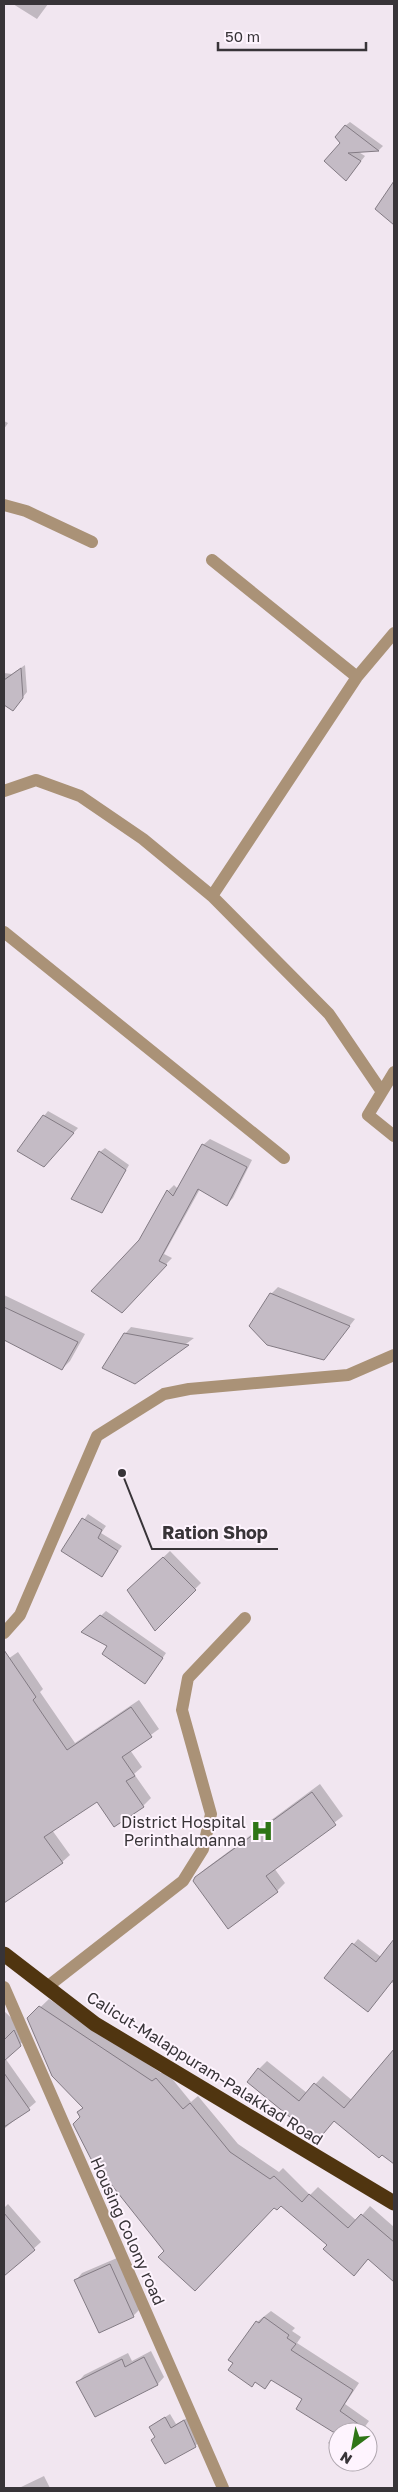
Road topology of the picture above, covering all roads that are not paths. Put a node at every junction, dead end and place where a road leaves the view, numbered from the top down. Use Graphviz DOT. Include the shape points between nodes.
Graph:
graph roads {
  1 [pos="4,505"];
  2 [pos="92,542"];
  3 [pos="212,560"];
  4 [pos="394,633"];
  5 [pos="356,677"];
  6 [pos="4,791"];
  7 [pos="212,896"];
  8 [pos="4,932"];
  9 [pos="394,1072"];
  10 [pos="382,1092"];
  11 [pos="394,1136"];
  12 [pos="284,1158"];
  13 [pos="394,1355"];
  14 [pos="245,1618"];
  15 [pos="4,1633"];
  16 [pos="4,1954"];
  17 [pos="4,1987"];
  18 [pos="47,1987"];
  19 [pos="394,2203"];
  20 [pos="223,2488"];
  1 -- 2 [label="street" via="26,511"];
  3 -- 5 [label="street"];
  4 -- 5 [label="street"];
  5 -- 7 [label="street"];
  6 -- 7 [label="street" via="36,780 80,796 143,839"];
  7 -- 10 [label="street" via="329,1014"];
  8 -- 12 [label="street"];
  9 -- 10 [label="street"];
  10 -- 11 [label="street" via="368,1116"];
  13 -- 15 [label="street" via="348,1375 164,1394 97,1436 20,1615"];
  14 -- 18 [label="street" via="188,1678 182,1710 211,1814 203,1849 183,1882"];
  16 -- 18 [label="highway, Calicut-Malappuram-Palakkad Road"];
  17 -- 20 [label="street, Housing Colony road"];
  18 -- 19 [label="highway, Calicut-Malappuram-Palakkad Road" via="95,2024"];
}
